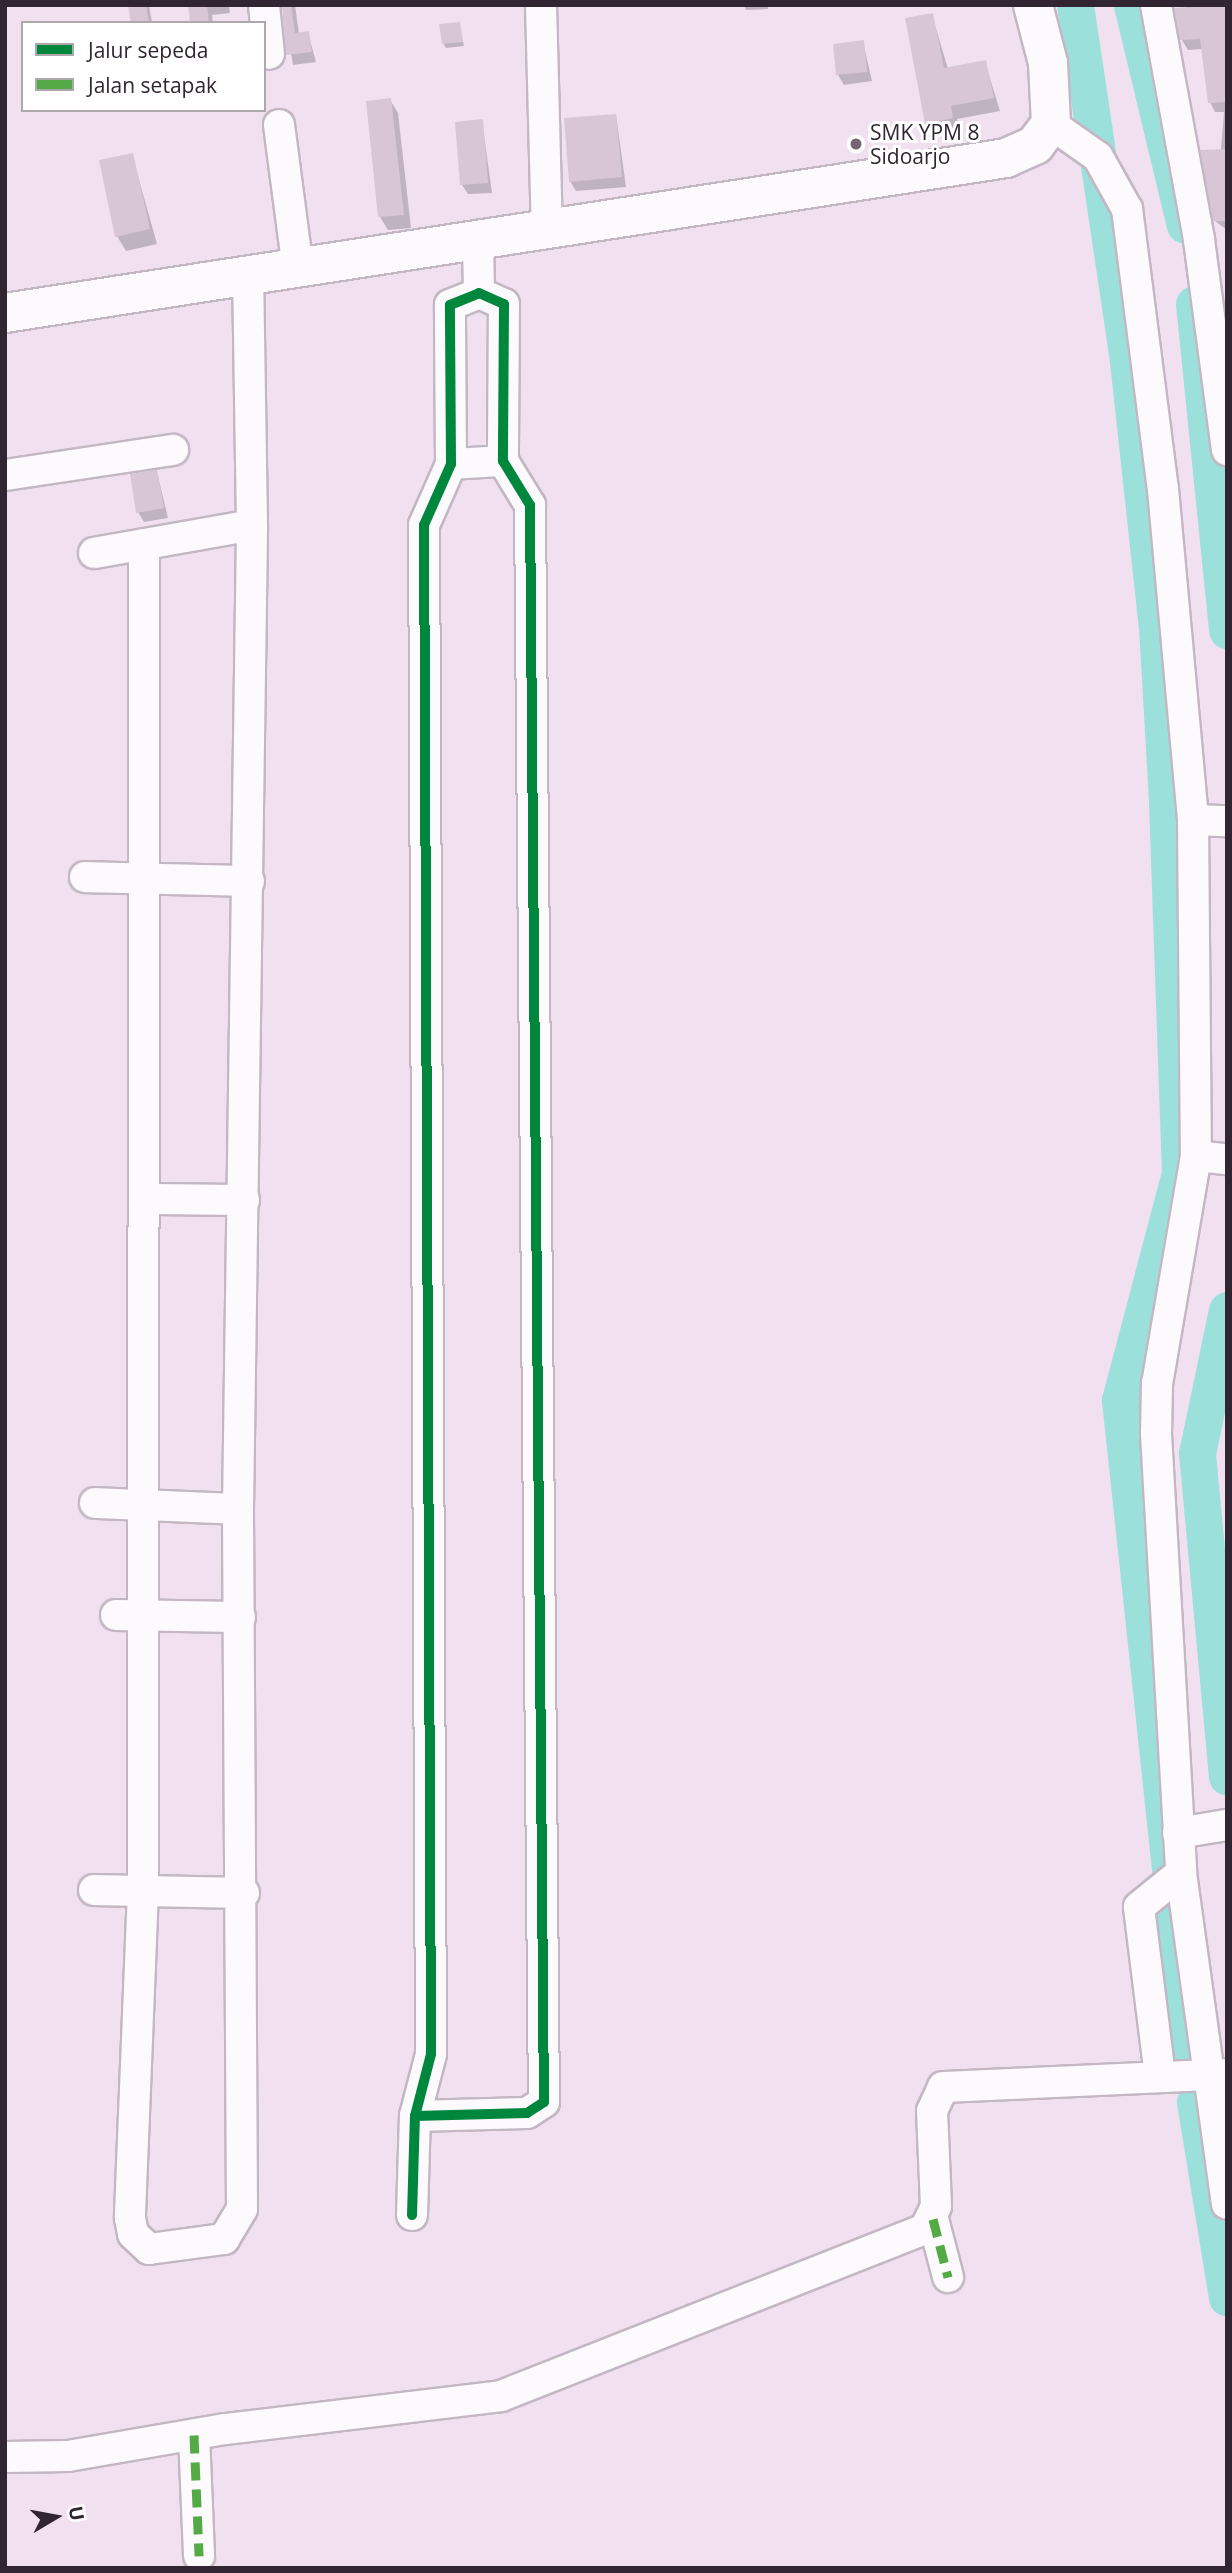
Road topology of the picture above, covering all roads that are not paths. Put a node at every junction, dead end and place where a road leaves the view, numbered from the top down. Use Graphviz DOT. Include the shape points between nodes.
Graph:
graph roads {
  1 [pos="541,5"];
  2 [pos="1033,5"];
  3 [pos="1156,5"];
  4 [pos="266,25"];
  5 [pos="269,54"];
  6 [pos="1052,124"];
  7 [pos="279,125"];
  8 [pos="547,229"];
  9 [pos="478,241"];
  10 [pos="298,270"];
  11 [pos="248,278"];
  12 [pos="479,293"];
  13 [pos="5,313"];
  14 [pos="173,450"];
  15 [pos="1227,450"];
  16 [pos="503,461"];
  17 [pos="451,464"];
  18 [pos="5,475"];
  19 [pos="252,525"];
  20 [pos="144,544"];
  21 [pos="93,553"];
  22 [pos="1212,820"];
  23 [pos="85,877"];
  24 [pos="149,879"];
  25 [pos="249,881"];
  26 [pos="1215,1158"];
  27 [pos="148,1199"];
  28 [pos="244,1200"];
  29 [pos="95,1503"];
  30 [pos="141,1505"];
  31 [pos="238,1509"];
  32 [pos="129,1615"];
  33 [pos="240,1617"];
  34 [pos="1201,1829"];
  35 [pos="1172,1878"];
  36 [pos="94,1890"];
  37 [pos="144,1890"];
  38 [pos="244,1893"];
  39 [pos="1221,2074"];
  40 [pos="1160,2077"];
  41 [pos="415,2116"];
  42 [pos="1227,2204"];
  43 [pos="412,2215"];
  44 [pos="933,2219"];
  45 [pos="948,2277"];
  46 [pos="194,2435"];
  47 [pos="5,2457"];
  48 [pos="199,2556"];
  1 -- 8 [label="street"];
  2 -- 6 [label="main road" via="1048,63"];
  3 -- 15 [label="street" via="1199,240"];
  4 -- 5 [label="street"];
  6 -- 8 [label="main road" via="1035,145 1006,158"];
  6 -- 22 [label="street" via="1086,144 1124,198"];
  7 -- 10 [label="street"];
  8 -- 9 [label="main road"];
  9 -- 10 [label="main road"];
  9 -- 12 [label="street"];
  10 -- 11 [label="main road"];
  11 -- 13 [label="main road"];
  11 -- 19 [label="street"];
  12 -- 16 [label="street" via="504,304"];
  12 -- 17 [label="street" via="450,305"];
  14 -- 18 [label="street"];
  16 -- 17 [label="street"];
  16 -- 41 [label="street" via="530,505 544,2102 527,2113"];
  17 -- 41 [label="street" via="424,525 431,2054"];
  19 -- 20 [label="street"];
  19 -- 25 [label="street"];
  20 -- 21 [label="street"];
  20 -- 24 [label="street"];
  22 -- 26 [label="street"];
  23 -- 24 [label="street"];
  24 -- 25 [label="street"];
  24 -- 27 [label="street"];
  25 -- 28 [label="street"];
  26 -- 34 [label="street" via="1156,1409"];
  27 -- 28 [label="street"];
  27 -- 30 [label="street"];
  28 -- 31 [label="street"];
  29 -- 30 [label="street"];
  30 -- 31 [label="street"];
  30 -- 32 [label="street"];
  31 -- 33 [label="street"];
  32 -- 33 [label="street"];
  32 -- 37 [label="street"];
  33 -- 38 [label="street"];
  34 -- 35 [label="street"];
  35 -- 39 [label="street"];
  35 -- 40 [label="street" via="1142,1899 1138,1925"];
  36 -- 37 [label="street"];
  37 -- 38 [label="street"];
  37 -- 38 [label="street" via="130,2218 133,2234 149,2249 224,2239 239,2222"];
  39 -- 40 [label="street"];
  39 -- 42 [label="street"];
  40 -- 44 [label="street" via="943,2087 932,2111"];
  41 -- 43 [label="street"];
  44 -- 45 [label="street"];
  44 -- 46 [label="street" via="914,2235 501,2396"];
  46 -- 47 [label="street" via="68,2456"];
  46 -- 48 [label="street"];
}
